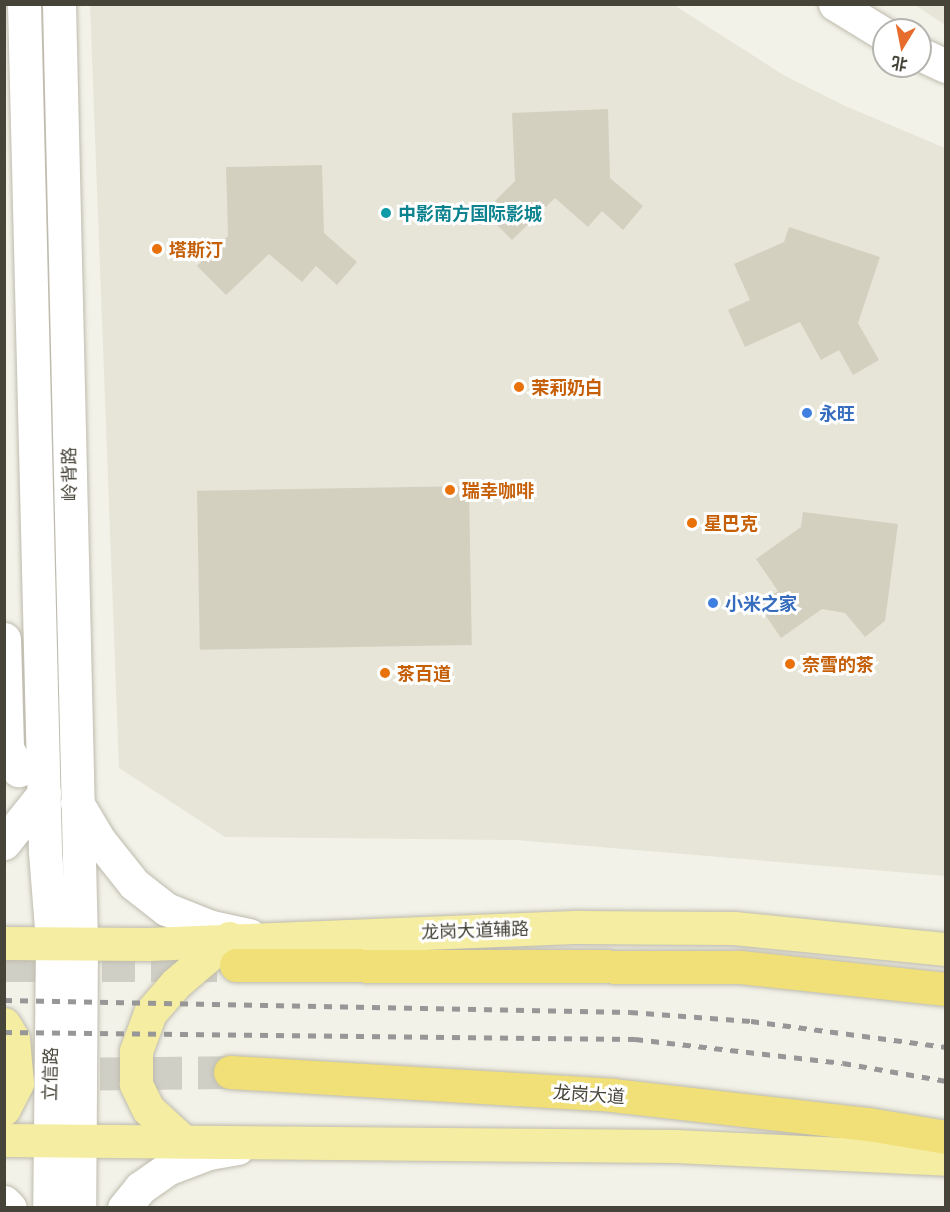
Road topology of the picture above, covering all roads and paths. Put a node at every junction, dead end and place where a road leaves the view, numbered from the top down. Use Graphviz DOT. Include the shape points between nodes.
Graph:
graph roads {
  1 [pos="24,4"];
  2 [pos="59,4"];
  3 [pos="835,4"];
  4 [pos="872,27"];
  5 [pos="18,330"];
  6 [pos="66,330"];
  7 [pos="4,639"];
  8 [pos="42,734"];
  9 [pos="11,781"];
  10 [pos="44,793"];
  11 [pos="76,801"];
  12 [pos="4,843"];
  13 [pos="66,942"];
  14 [pos="4,943"];
  15 [pos="241,947"];
  16 [pos="945,949"];
  17 [pos="945,989"];
  18 [pos="4,1024"];
  19 [pos="230,1072"];
  20 [pos="4,1109"];
  21 [pos="945,1137"];
  22 [pos="4,1140"];
  23 [pos="64,1140"];
  24 [pos="183,1141"];
  25 [pos="272,1142"];
  26 [pos="945,1159"];
  27 [pos="4,1202"];
  28 [pos="10,1208"];
  29 [pos="49,1208"];
  30 [pos="79,1208"];
  31 [pos="124,1208"];
  1 -- 5 [label="street, 岭背路"];
  2 -- 6 [label="street, 岭背路"];
  3 -- 4 [label="street"];
  5 -- 6 [label="street"];
  5 -- 8 [label="street, 岭背路"];
  6 -- 11 [label="street, 岭背路"];
  7 -- 9 [label="street"];
  8 -- 9 [label="street"];
  8 -- 10 [label="street, 岭背路"];
  10 -- 12 [label="street"];
  10 -- 13 [label="street, 岭背路"];
  11 -- 13 [label="street, 岭背路"];
  11 -- 15 [label="street" via="99,840 134,884 166,909 211,927"];
  13 -- 14 [label="main road, 龙岗大道辅路"];
  13 -- 15 [label="main road, 龙岗大道辅路"];
  13 -- 23 [label="street, 立信路"];
  15 -- 16 [label="main road, 龙岗大道辅路" via="580,927 734,928"];
  15 -- 17 [label="highway" via="740,967"];
  15 -- 24 [label="main road" via="175,984 150,1013 136,1051 135,1084 148,1109"];
  18 -- 20 [label="main road" via="13,1039 16,1083"];
  19 -- 21 [label="highway, 龙岗大道" via="612,1095 868,1124"];
  22 -- 23 [label="main road"];
  23 -- 24 [label="main road"];
  23 -- 29 [label="street, 立信路"];
  23 -- 30 [label="street, 立信路"];
  24 -- 25 [label="main road"];
  25 -- 26 [label="main road" via="675,1146"];
  25 -- 31 [label="street" via="209,1153 169,1168 140,1188"];
  27 -- 28 [label="street"];
}
